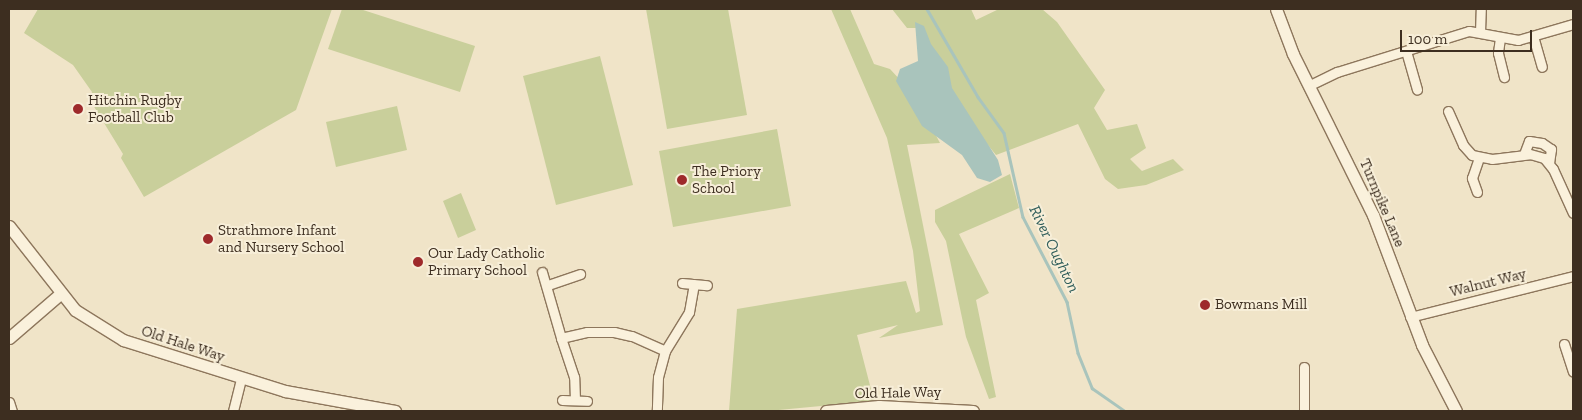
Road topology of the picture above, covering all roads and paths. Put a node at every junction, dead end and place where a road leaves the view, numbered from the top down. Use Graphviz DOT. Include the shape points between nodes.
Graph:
graph roads {
  1 [pos="1276,9"];
  2 [pos="1481,9"];
  3 [pos="1573,24"];
  4 [pos="1480,32"];
  5 [pos="1533,36"];
  6 [pos="1500,38"];
  7 [pos="1406,51"];
  8 [pos="1542,67"];
  9 [pos="1504,77"];
  10 [pos="1310,85"];
  11 [pos="1417,89"];
  12 [pos="1448,111"];
  13 [pos="1524,154"];
  14 [pos="1479,158"];
  15 [pos="1549,163"];
  16 [pos="1478,192"];
  17 [pos="1573,213"];
  18 [pos="9,226"];
  19 [pos="542,272"];
  20 [pos="580,274"];
  21 [pos="1573,276"];
  22 [pos="682,283"];
  23 [pos="694,284"];
  24 [pos="548,285"];
  25 [pos="707,285"];
  26 [pos="60,294"];
  27 [pos="1410,317"];
  28 [pos="9,338"];
  29 [pos="561,338"];
  30 [pos="1564,344"];
  31 [pos="665,351"];
  32 [pos="1304,367"];
  33 [pos="1573,372"];
  34 [pos="241,378"];
  35 [pos="562,400"];
  36 [pos="575,400"];
  37 [pos="587,401"];
  38 [pos="9,402"];
  39 [pos="12,411"];
  40 [pos="233,411"];
  41 [pos="394,411"];
  42 [pos="657,411"];
  43 [pos="826,411"];
  44 [pos="971,411"];
  45 [pos="1304,411"];
  46 [pos="1456,411"];
  1 -- 10 [label="street, Turnpike Lane"];
  2 -- 4 [label="street"];
  3 -- 5 [label="street"];
  4 -- 6 [label="street"];
  4 -- 7 [label="street" via="1469,31"];
  5 -- 6 [label="street" via="1518,40"];
  5 -- 8 [label="street"];
  6 -- 9 [label="street" via="1498,53"];
  7 -- 10 [label="street" via="1337,72"];
  7 -- 11 [label="street"];
  10 -- 27 [label="street, Turnpike Lane" via="1373,215"];
  12 -- 14 [label="street" via="1463,145"];
  13 -- 14 [label="street"];
  13 -- 15 [label="street" via="1536,155"];
  13 -- 15 [label="street" via="1529,141 1542,143 1551,149"];
  14 -- 16 [label="street" via="1472,178"];
  15 -- 17 [label="street"];
  18 -- 26 [label="street, Old Hale Way"];
  19 -- 24 [label="street"];
  20 -- 24 [label="street"];
  21 -- 27 [label="street, Walnut Way"];
  22 -- 23 [label="street"];
  23 -- 25 [label="street"];
  23 -- 31 [label="street" via="689,312"];
  24 -- 29 [label="street"];
  26 -- 28 [label="street"];
  26 -- 34 [label="street, Old Hale Way" via="90,322 123,340"];
  27 -- 46 [label="street, Turnpike Lane"];
  29 -- 31 [label="street" via="587,332 614,332 632,336"];
  29 -- 36 [label="street" via="574,378"];
  30 -- 33 [label="street"];
  31 -- 42 [label="street" via="658,377"];
  32 -- 45 [label="street"];
  34 -- 40 [label="street"];
  34 -- 41 [label="street, Old Hale Way" via="319,399"];
  35 -- 36 [label="street"];
  36 -- 37 [label="street"];
  38 -- 39 [label="street"];
  43 -- 44 [label="street, Old Hale Way" via="879,406"];
}
